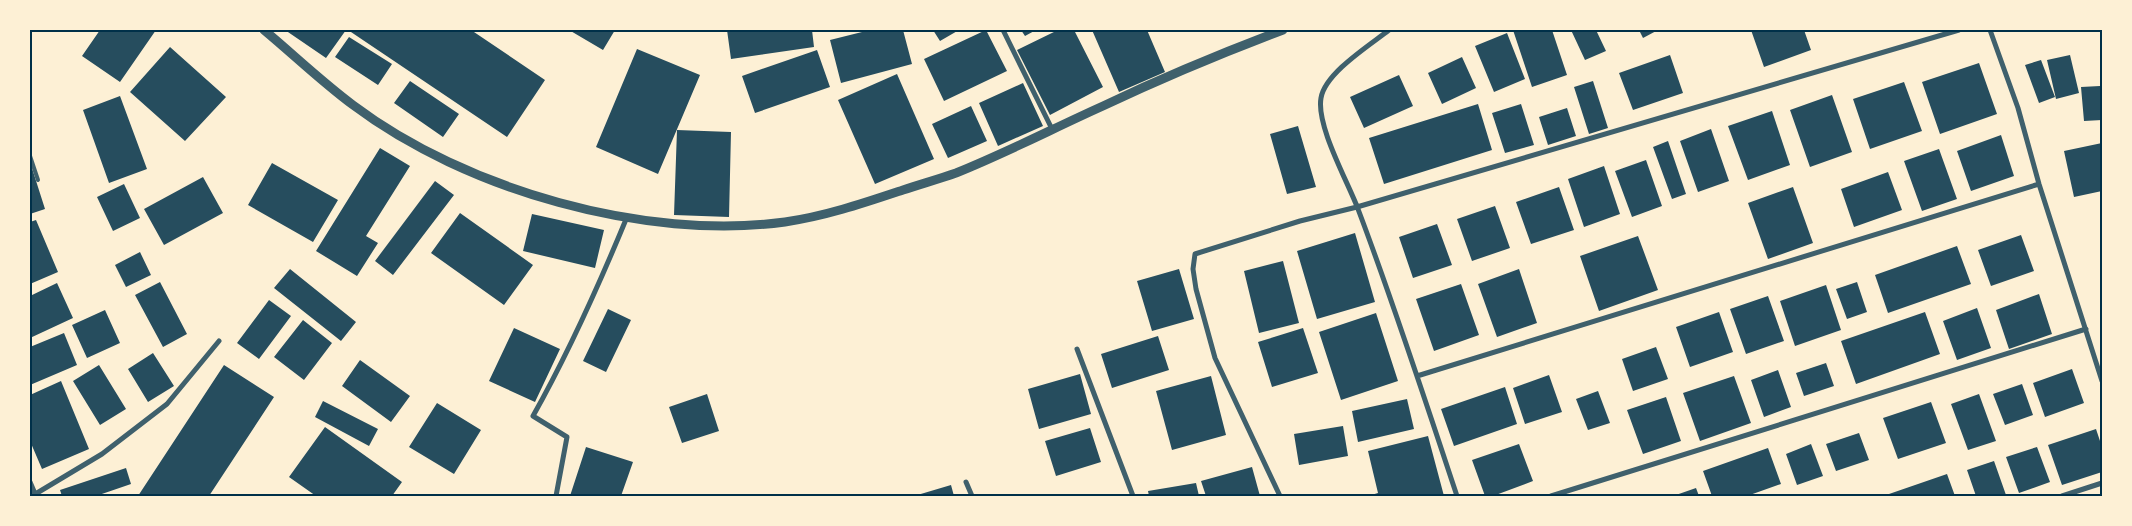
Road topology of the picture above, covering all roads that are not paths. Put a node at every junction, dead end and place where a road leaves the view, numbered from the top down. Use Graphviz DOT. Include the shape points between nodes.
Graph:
graph roads {
  1 [pos="264,30"];
  2 [pos="1003,30"];
  3 [pos="1283,30"];
  4 [pos="1390,30"];
  5 [pos="1959,30"];
  6 [pos="1990,30"];
  7 [pos="1052,129"];
  8 [pos="30,156"];
  9 [pos="38,180"];
  10 [pos="2039,184"];
  11 [pos="1357,207"];
  12 [pos="627,217"];
  13 [pos="2086,329"];
  14 [pos="219,341"];
  15 [pos="1077,349"];
  16 [pos="1417,376"];
  17 [pos="2102,381"];
  18 [pos="30,482"];
  19 [pos="966,482"];
  20 [pos="2102,483"];
  21 [pos="35,496"];
  22 [pos="556,496"];
  23 [pos="972,496"];
  24 [pos="1133,496"];
  25 [pos="1280,496"];
  26 [pos="1457,496"];
  27 [pos="1551,496"];
  28 [pos="2062,496"];
  1 -- 12 [label="street" via="353,106 444,161 555,201"];
  2 -- 7 [label="street"];
  3 -- 7 [label="street"];
  4 -- 11 [label="street" via="1336,73 1323,90 1320,100 1332,150"];
  5 -- 11 [label="street"];
  6 -- 10 [label="street" via="2018,108"];
  7 -- 12 [label="street" via="955,173 843,210 785,222 742,225 700,226"];
  8 -- 9 [label="lane"];
  10 -- 13 [label="street"];
  10 -- 16 [label="street"];
  11 -- 16 [label="street"];
  11 -- 25 [label="street" via="1195,254 1196,289 1214,358"];
  12 -- 22 [label="street" via="559,370 533,416 567,437"];
  13 -- 17 [label="street"];
  13 -- 27 [label="street"];
  14 -- 21 [label="street" via="167,404 102,454"];
  15 -- 24 [label="street"];
  16 -- 26 [label="street"];
  18 -- 21 [label="street"];
  19 -- 23 [label="street"];
  20 -- 28 [label="street"];
}
